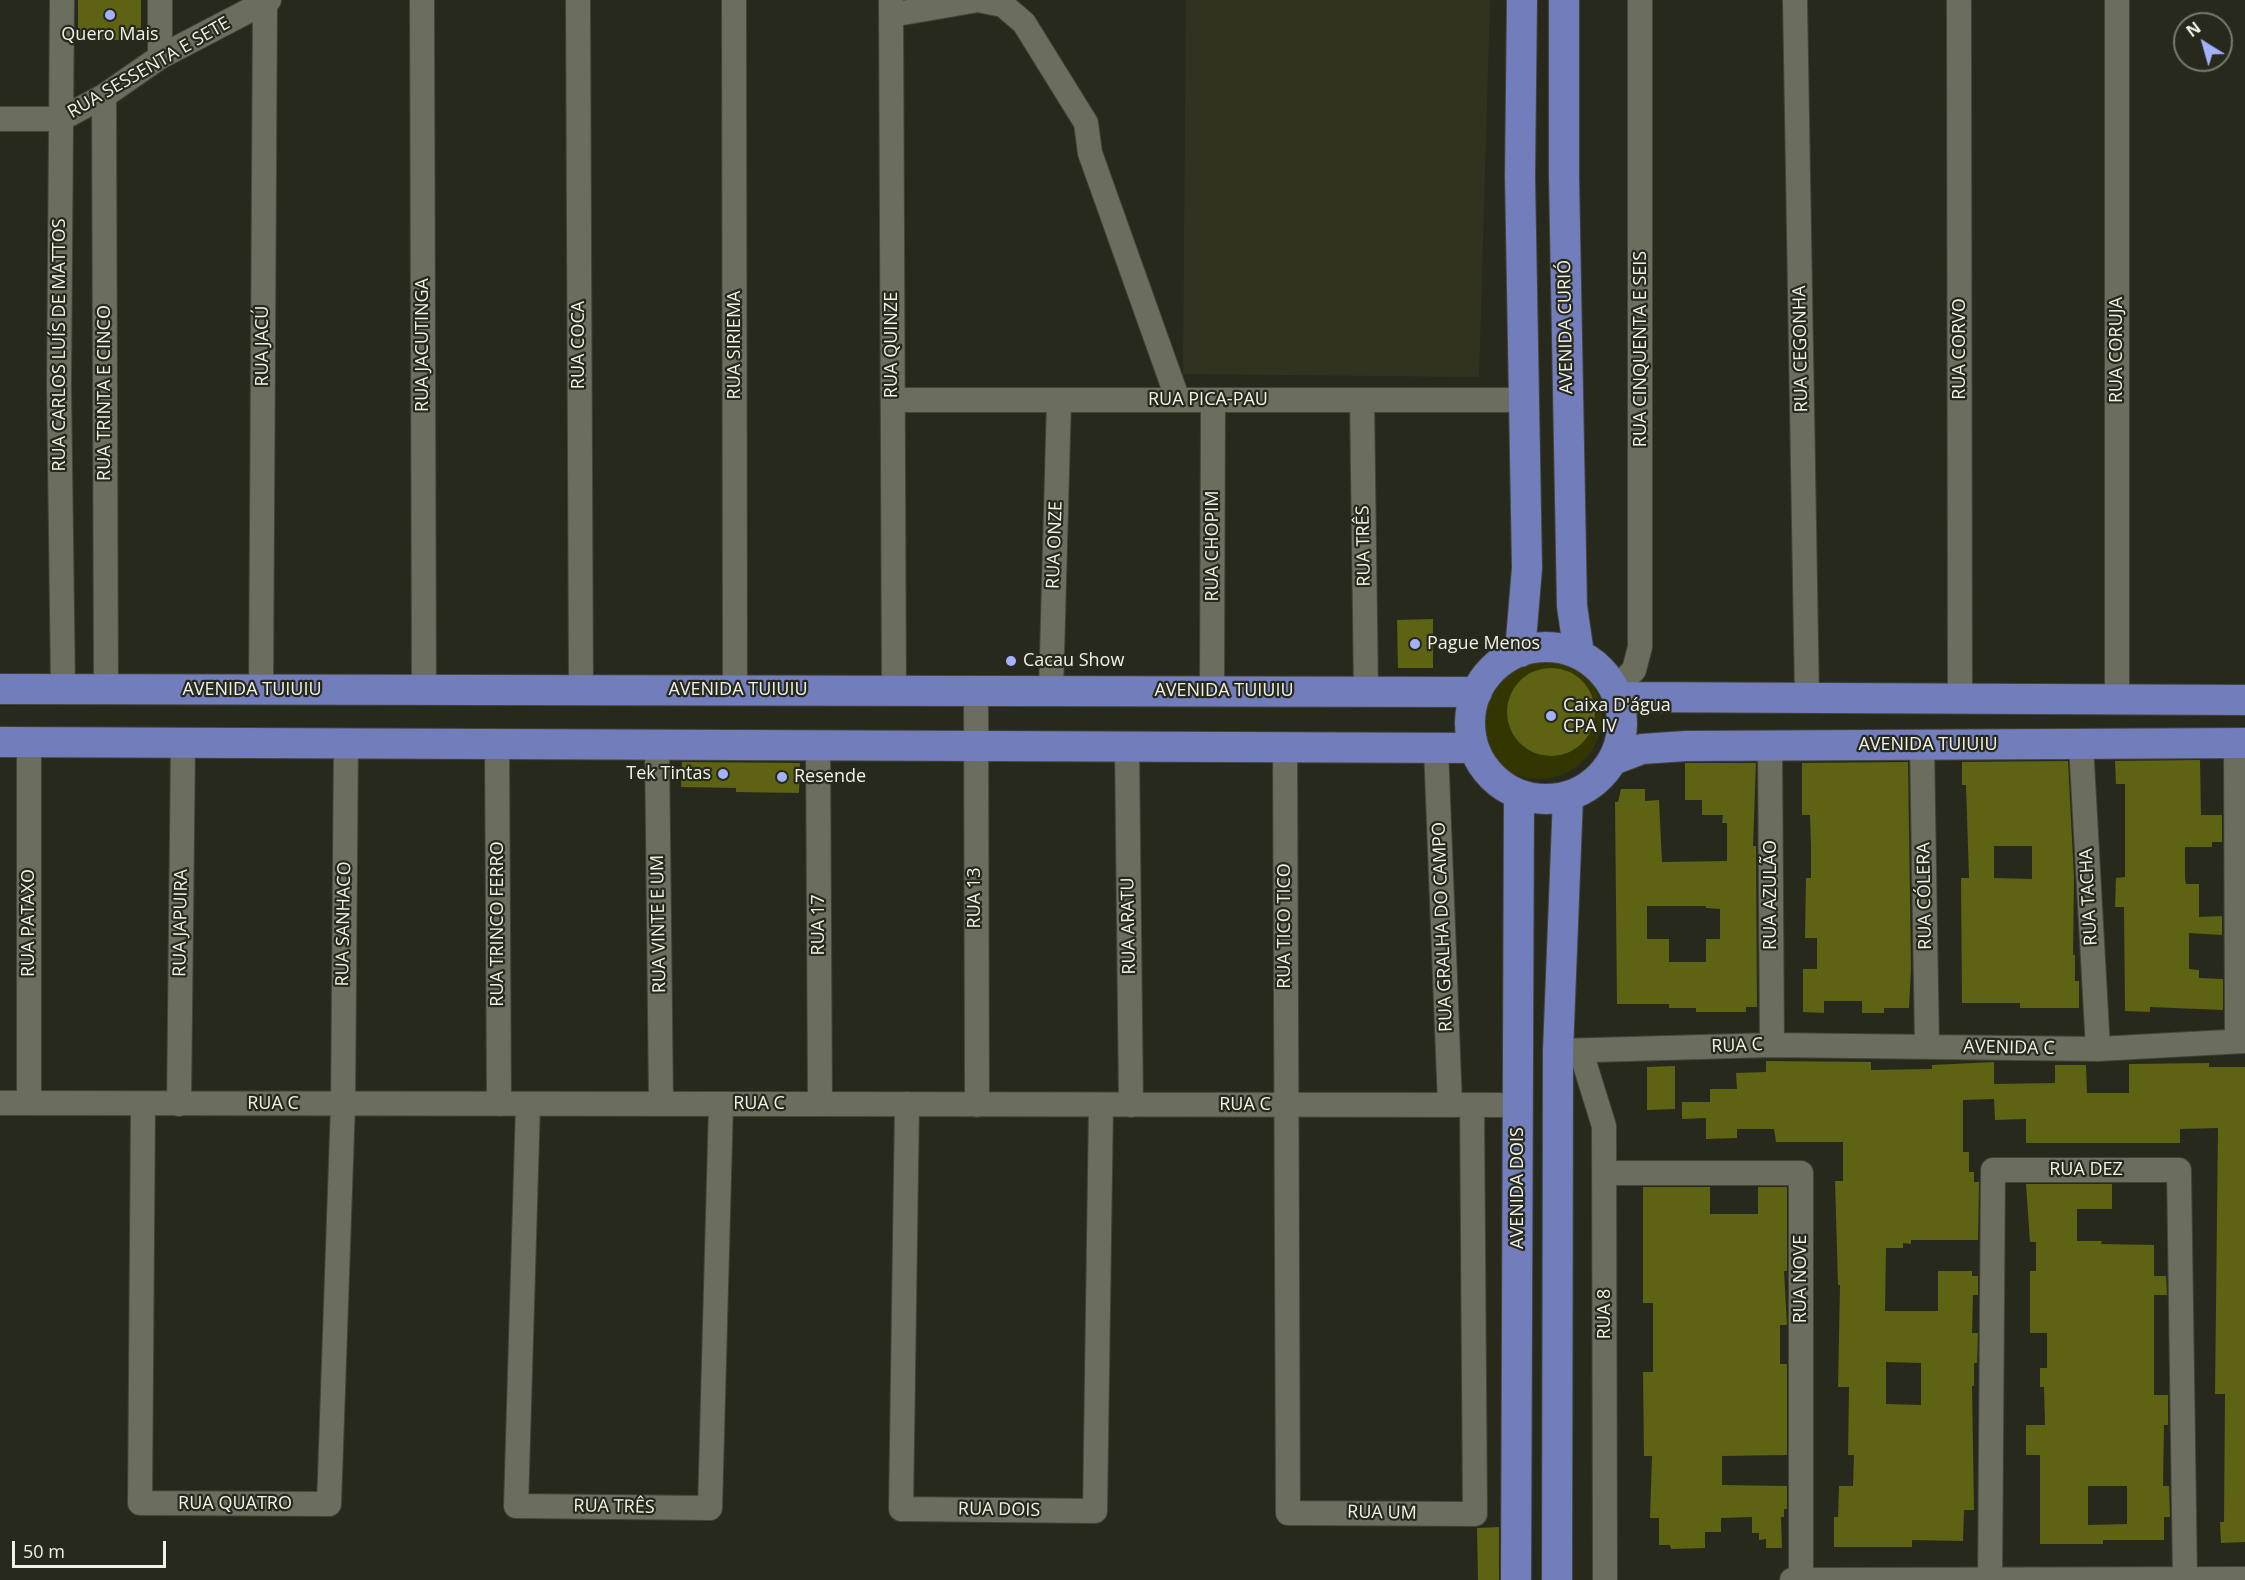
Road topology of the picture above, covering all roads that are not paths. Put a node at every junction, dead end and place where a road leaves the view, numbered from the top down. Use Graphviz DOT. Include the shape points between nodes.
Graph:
graph roads {
  1 [pos="62,0"];
  2 [pos="160,0"];
  3 [pos="422,0"];
  4 [pos="578,0"];
  5 [pos="734,0"];
  6 [pos="1522,0"];
  7 [pos="1563,0"];
  8 [pos="1640,0"];
  9 [pos="1795,0"];
  10 [pos="1959,0"];
  11 [pos="2117,0"];
  12 [pos="267,1"];
  13 [pos="891,8"];
  14 [pos="160,57"];
  15 [pos="104,96"];
  16 [pos="0,119"];
  17 [pos="61,119"];
  18 [pos="893,400"];
  19 [pos="1059,400"];
  20 [pos="1178,400"];
  21 [pos="1213,400"];
  22 [pos="1362,400"];
  23 [pos="1524,400"];
  24 [pos="1520,652"];
  25 [pos="1579,654"];
  26 [pos="0,689"];
  27 [pos="63,689"];
  28 [pos="105,690"];
  29 [pos="261,690"];
  30 [pos="424,690"];
  31 [pos="581,690"];
  32 [pos="735,690"];
  33 [pos="894,690"];
  34 [pos="976,691"];
  35 [pos="1051,691"];
  36 [pos="1212,691"];
  37 [pos="1366,691"];
  38 [pos="1477,692"];
  39 [pos="1616,693"];
  40 [pos="1807,698"];
  41 [pos="1960,698"];
  42 [pos="2117,699"];
  43 [pos="2245,700"];
  44 [pos="14,742"];
  45 [pos="183,742"];
  46 [pos="346,743"];
  47 [pos="2240,743"];
  48 [pos="497,744"];
  49 [pos="2081,744"];
  50 [pos="657,745"];
  51 [pos="818,745"];
  52 [pos="1922,745"];
  53 [pos="974,746"];
  54 [pos="1770,746"];
  55 [pos="1127,747"];
  56 [pos="1285,747"];
  57 [pos="1436,748"];
  58 [pos="1474,748"];
  59 [pos="1613,760"];
  60 [pos="1519,795"];
  61 [pos="1568,797"];
  62 [pos="2241,1041"];
  63 [pos="1772,1045"];
  64 [pos="1927,1046"];
  65 [pos="2098,1049"];
  66 [pos="1569,1051"];
  67 [pos="0,1103"];
  68 [pos="29,1103"];
  69 [pos="143,1104"];
  70 [pos="179,1104"];
  71 [pos="343,1104"];
  72 [pos="499,1104"];
  73 [pos="528,1104"];
  74 [pos="662,1104"];
  75 [pos="721,1104"];
  76 [pos="820,1104"];
  77 [pos="907,1104"];
  78 [pos="977,1105"];
  79 [pos="1101,1105"];
  80 [pos="1131,1105"];
  81 [pos="1285,1105"];
  82 [pos="1461,1105"];
  83 [pos="1518,1105"];
  84 [pos="1605,1173"];
  85 [pos="2185,1579"];
  86 [pos="2245,1579"];
  87 [pos="1516,1580"];
  88 [pos="1557,1580"];
  89 [pos="1605,1580"];
  90 [pos="1792,1580"];
  91 [pos="1801,1580"];
  92 [pos="1990,1580"];
  93 [pos="2068,1580"];
  1 -- 17 [label="street, RUA CARLOS LUÍS DE MATTOS"];
  2 -- 14 [label="street"];
  3 -- 30 [label="street, RUA JACUTINGA"];
  4 -- 31 [label="street, RUA COCA"];
  5 -- 32 [label="street, RUA SIRIEMA"];
  6 -- 23 [label="main road"];
  7 -- 25 [label="main road, AVENIDA CURIÓ" via="1572,606"];
  8 -- 39 [label="street, RUA CINQUENTA E SEIS" via="1640,647 1635,670"];
  9 -- 40 [label="street, RUA CEGONHA"];
  10 -- 41 [label="street, RUA CORVO"];
  11 -- 42 [label="street, RUA CORUJA"];
  12 -- 14 [label="street, RUA SESSENTA E SETE"];
  12 -- 29 [label="street, RUA JACÚ"];
  13 -- 18 [label="street, RUA QUINZE"];
  13 -- 20 [label="street" via="978,0 1003,5 1024,23 1086,123 1090,153"];
  14 -- 15 [label="street, RUA SESSENTA E SETE"];
  15 -- 17 [label="street, RUA SESSENTA E SETE"];
  15 -- 28 [label="street, RUA TRINTA E CINCO"];
  16 -- 17 [label="street"];
  17 -- 27 [label="street, RUA CARLOS LUÍS DE MATTOS"];
  18 -- 19 [label="street, RUA PICA-PAU"];
  18 -- 33 [label="street, RUA QUINZE"];
  19 -- 20 [label="street, RUA PICA-PAU"];
  19 -- 35 [label="street, RUA ONZE"];
  20 -- 21 [label="street, RUA PICA-PAU"];
  21 -- 22 [label="street, RUA PICA-PAU"];
  21 -- 36 [label="street, RUA CHOPIM"];
  22 -- 23 [label="street, RUA PICA-PAU"];
  22 -- 37 [label="street, RUA TRÊS"];
  23 -- 24 [label="main road" via="1527,568"];
  24 -- 25 [label="main road" via="1550,647"];
  24 -- 38 [label="main road" via="1502,661"];
  25 -- 39 [label="main road" via="1600,668"];
  26 -- 27 [label="main road, AVENIDA TUIUIU"];
  27 -- 28 [label="main road, AVENIDA TUIUIU"];
  28 -- 29 [label="main road, AVENIDA TUIUIU"];
  29 -- 30 [label="main road, AVENIDA TUIUIU"];
  30 -- 31 [label="main road, AVENIDA TUIUIU"];
  31 -- 32 [label="main road, AVENIDA TUIUIU"];
  32 -- 33 [label="main road, AVENIDA TUIUIU"];
  33 -- 34 [label="main road, AVENIDA TUIUIU"];
  34 -- 35 [label="main road, AVENIDA TUIUIU"];
  34 -- 53 [label="street, RUA 13"];
  35 -- 36 [label="main road, AVENIDA TUIUIU"];
  36 -- 37 [label="main road, AVENIDA TUIUIU"];
  37 -- 38 [label="main road, AVENIDA TUIUIU"];
  38 -- 58 [label="main road" via="1471,710"];
  39 -- 40 [label="main road"];
  39 -- 59 [label="main road" via="1622,729"];
  40 -- 41 [label="main road"];
  41 -- 42 [label="main road"];
  42 -- 43 [label="main road"];
  44 -- 45 [label="main road"];
  44 -- 68 [label="street, RUA PATAXO"];
  45 -- 46 [label="main road"];
  45 -- 70 [label="street, RUA JAPUIRA"];
  46 -- 48 [label="main road"];
  46 -- 71 [label="street, RUA SANHACO"];
  47 -- 49 [label="main road, AVENIDA TUIUIU"];
  47 -- 62 [label="street"];
  48 -- 50 [label="main road"];
  48 -- 72 [label="street, RUA TRINCO FERRO"];
  49 -- 52 [label="main road, AVENIDA TUIUIU"];
  49 -- 65 [label="street, RUA TACHA"];
  50 -- 51 [label="main road"];
  50 -- 74 [label="street, RUA VINTE E UM"];
  51 -- 53 [label="main road"];
  51 -- 76 [label="street, RUA 17"];
  52 -- 54 [label="main road, AVENIDA TUIUIU"];
  52 -- 64 [label="street, RUA CÓLERA"];
  53 -- 55 [label="main road"];
  53 -- 78 [label="street, RUA 13"];
  54 -- 59 [label="main road, AVENIDA TUIUIU" via="1642,749"];
  54 -- 63 [label="street, RUA AZULÃO"];
  55 -- 56 [label="main road"];
  55 -- 80 [label="street, RUA ARATU"];
  56 -- 57 [label="main road"];
  56 -- 81 [label="street, RUA TICO TICO"];
  57 -- 58 [label="main road"];
  57 -- 82 [label="street, RUA GRALHA DO CAMPO"];
  58 -- 60 [label="main road" via="1484,768"];
  59 -- 61 [label="main road" via="1602,776"];
  60 -- 61 [label="main road" via="1543,800"];
  60 -- 83 [label="main road, AVENIDA DOIS"];
  61 -- 66 [label="main road"];
  62 -- 65 [label="street, AVENIDA C"];
  63 -- 64 [label="street, AVENIDA C"];
  63 -- 66 [label="street, RUA C"];
  64 -- 65 [label="street, AVENIDA C"];
  66 -- 84 [label="street, RUA 8" via="1604,1126"];
  66 -- 88 [label="main road"];
  67 -- 68 [label="street, RUA C"];
  68 -- 69 [label="street, RUA C"];
  69 -- 70 [label="street, RUA C"];
  69 -- 71 [label="street, RUA QUATRO" via="141,1503 328,1504"];
  70 -- 71 [label="street, RUA C"];
  71 -- 72 [label="street, RUA C"];
  72 -- 73 [label="street, RUA C"];
  73 -- 74 [label="street, RUA C"];
  73 -- 75 [label="street, RUA TRÊS" via="516,1506 710,1508"];
  74 -- 75 [label="street, RUA C"];
  75 -- 76 [label="street, RUA C"];
  76 -- 77 [label="street, RUA C"];
  77 -- 78 [label="street, RUA C"];
  77 -- 79 [label="street, RUA DOIS" via="901,1509 1095,1511"];
  78 -- 79 [label="street, RUA C"];
  79 -- 80 [label="street, RUA C"];
  80 -- 81 [label="street, RUA C"];
  81 -- 82 [label="street, RUA C"];
  81 -- 82 [label="street, RUA UM" via="1288,1513 1475,1514"];
  82 -- 83 [label="street, RUA C"];
  83 -- 87 [label="main road, AVENIDA DOIS"];
  84 -- 89 [label="street, RUA 8"];
  84 -- 91 [label="street, RUA NOVE" via="1801,1173"];
  85 -- 86 [label="street"];
  85 -- 92 [label="street, RUA DEZ" via="2179,1170 1994,1170"];
  85 -- 93 [label="street"];
  90 -- 91 [label="street"];
  91 -- 92 [label="street"];
  92 -- 93 [label="street"];
}
